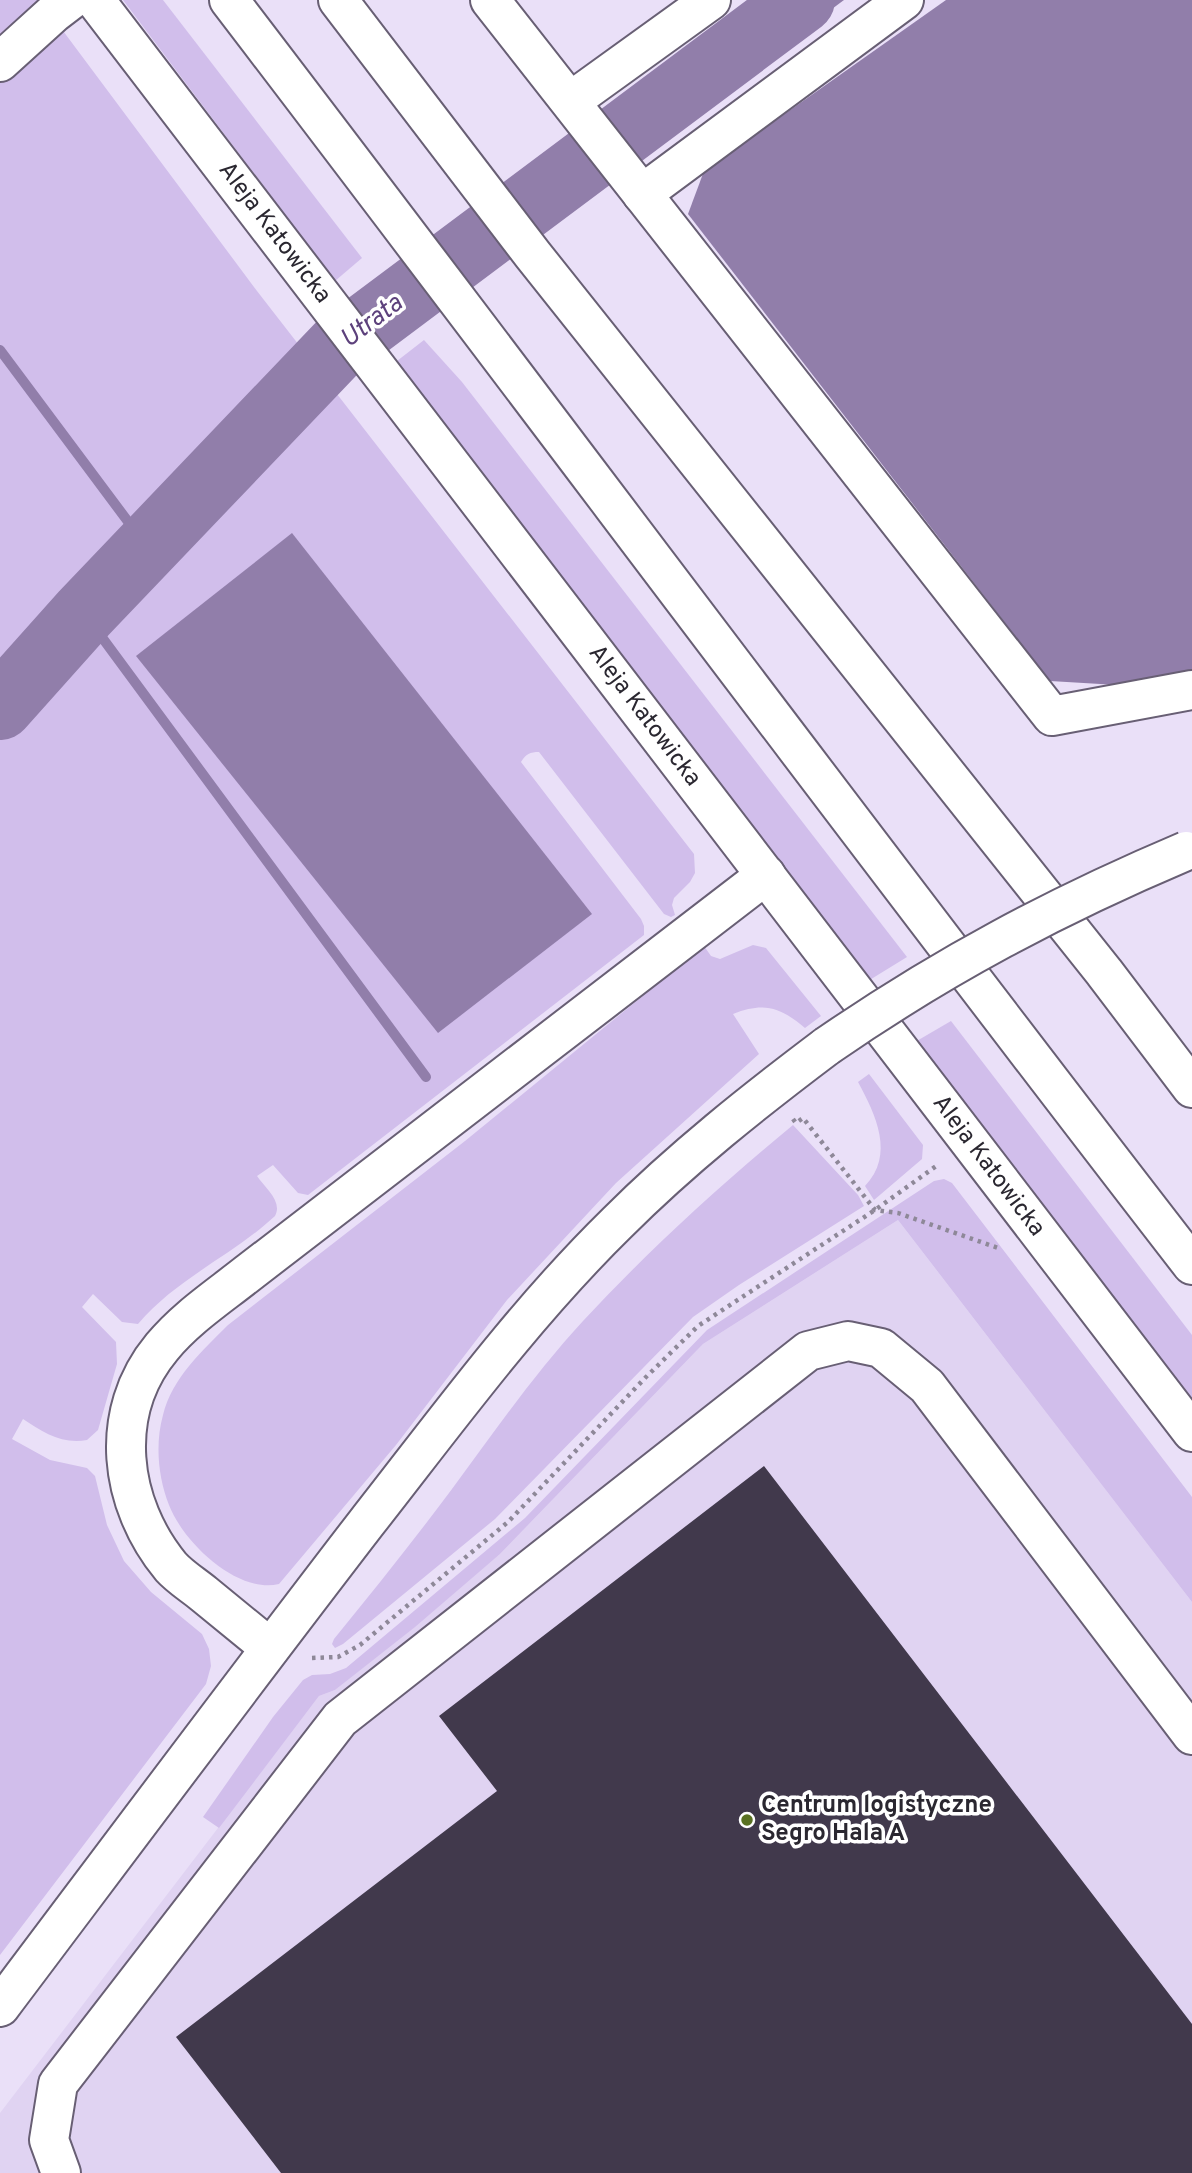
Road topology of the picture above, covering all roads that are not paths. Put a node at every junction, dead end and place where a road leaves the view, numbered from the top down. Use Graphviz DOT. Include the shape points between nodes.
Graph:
graph roads {
  1 [pos="71,0"];
  2 [pos="95,0"];
  3 [pos="229,0"];
  4 [pos="338,0"];
  5 [pos="490,0"];
  6 [pos="711,0"];
  7 [pos="904,0"];
  8 [pos="0,62"];
  9 [pos="571,101"];
  10 [pos="642,194"];
  11 [pos="1192,690"];
  12 [pos="1189,850"];
  13 [pos="766,876"];
  14 [pos="1192,1088"];
  15 [pos="1192,1265"];
  16 [pos="1192,1432"];
  17 [pos="270,1647"];
  18 [pos="1192,1735"];
  19 [pos="0,2007"];
  20 [pos="61,2173"];
  1 -- 8 [label="main road"];
  2 -- 13 [label="main road, Aleja Katowicka"];
  3 -- 15 [label="main road"];
  4 -- 14 [label="main road" via="533,255"];
  5 -- 9 [label="main road"];
  6 -- 9 [label="main road"];
  7 -- 10 [label="main road"];
  9 -- 10 [label="main road"];
  10 -- 11 [label="main road" via="1052,716"];
  12 -- 17 [label="main road, bridge" via="1056,908 887,1005 713,1135 616,1223 487,1368"];
  13 -- 16 [label="main road, Aleja Katowicka"];
  13 -- 17 [label="main road" via="247,1274 161,1348 141,1381 129,1418 127,1479 137,1513 174,1570"];
  17 -- 19 [label="main road"];
  18 -- 20 [label="main road" via="927,1386 881,1348 848,1341 808,1351 340,1718 58,2084 49,2140"];
}
